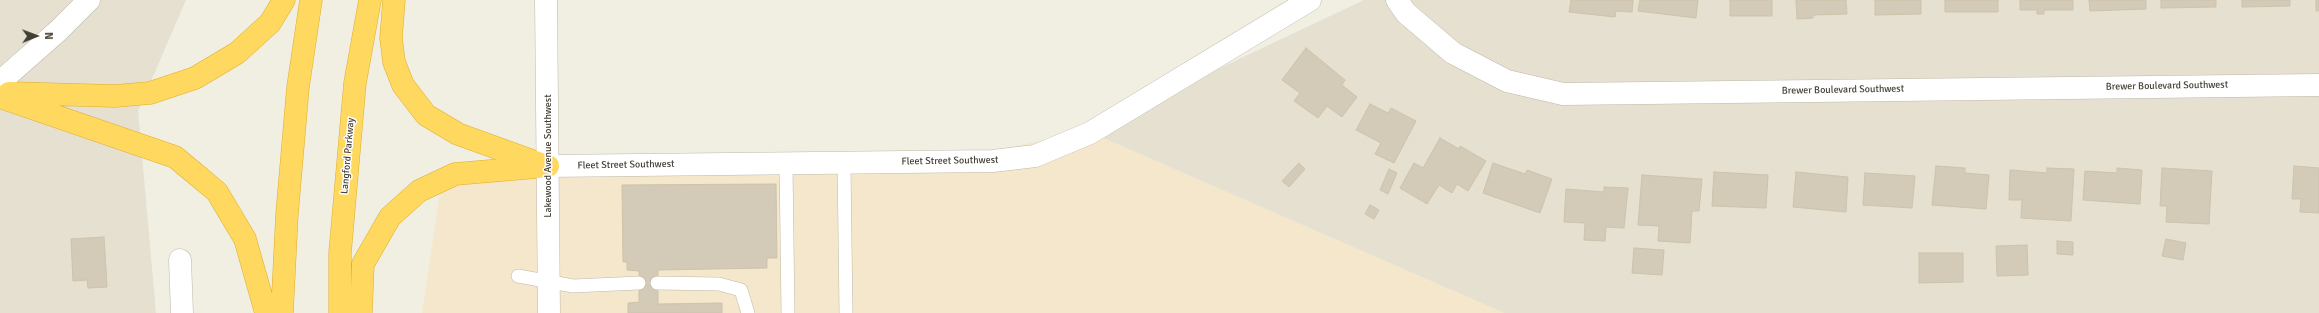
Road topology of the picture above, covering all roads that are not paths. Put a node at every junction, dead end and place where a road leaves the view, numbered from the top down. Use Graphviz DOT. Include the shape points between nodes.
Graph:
graph roads {
  1 [pos="88,0"];
  2 [pos="284,0"];
  3 [pos="311,0"];
  4 [pos="370,0"];
  5 [pos="394,0"];
  6 [pos="546,0"];
  7 [pos="1310,0"];
  8 [pos="1397,0"];
  9 [pos="0,82"];
  10 [pos="2319,85"];
  11 [pos="0,92"];
  12 [pos="0,97"];
  13 [pos="844,163"];
  14 [pos="786,164"];
  15 [pos="548,166"];
  16 [pos="180,260"];
  17 [pos="518,276"];
  18 [pos="548,283"];
  19 [pos="639,283"];
  20 [pos="657,283"];
  21 [pos="182,313"];
  22 [pos="266,313"];
  23 [pos="282,313"];
  24 [pos="340,313"];
  25 [pos="361,313"];
  26 [pos="548,313"];
  27 [pos="748,313"];
  28 [pos="788,313"];
  29 [pos="846,313"];
  1 -- 9 [label="street" via="59,30"];
  2 -- 11 [label="highway" via="270,23 237,53 196,78 150,93 115,96"];
  3 -- 23 [label="highway" via="298,88 287,214"];
  4 -- 24 [label="highway, Langford Parkway" via="355,83 340,253"];
  5 -- 15 [label="highway" via="391,38 394,62 403,85 426,115 458,134"];
  6 -- 15 [label="street, Lakewood Avenue Southwest"];
  7 -- 13 [label="street, Fleet Street Southwest" via="1090,133 1035,156 993,161"];
  8 -- 10 [label="street, Brewer Boulevard Southwest" via="1406,13 1452,53 1507,80 1563,94"];
  12 -- 22 [label="highway" via="175,157 218,192 245,239"];
  13 -- 14 [label="street, Fleet Street Southwest"];
  13 -- 29 [label="lane"];
  14 -- 15 [label="street, Fleet Street Southwest"];
  14 -- 28 [label="lane"];
  15 -- 18 [label="street, Lakewood Avenue Southwest"];
  15 -- 25 [label="highway" via="455,174 419,191 390,217 363,264"];
  16 -- 21 [label="street"];
  17 -- 18 [label="lane"];
  18 -- 19 [label="lane" via="573,286"];
  18 -- 26 [label="street, Lakewood Avenue Southwest"];
  20 -- 27 [label="lane" via="719,284 741,290"];
}
